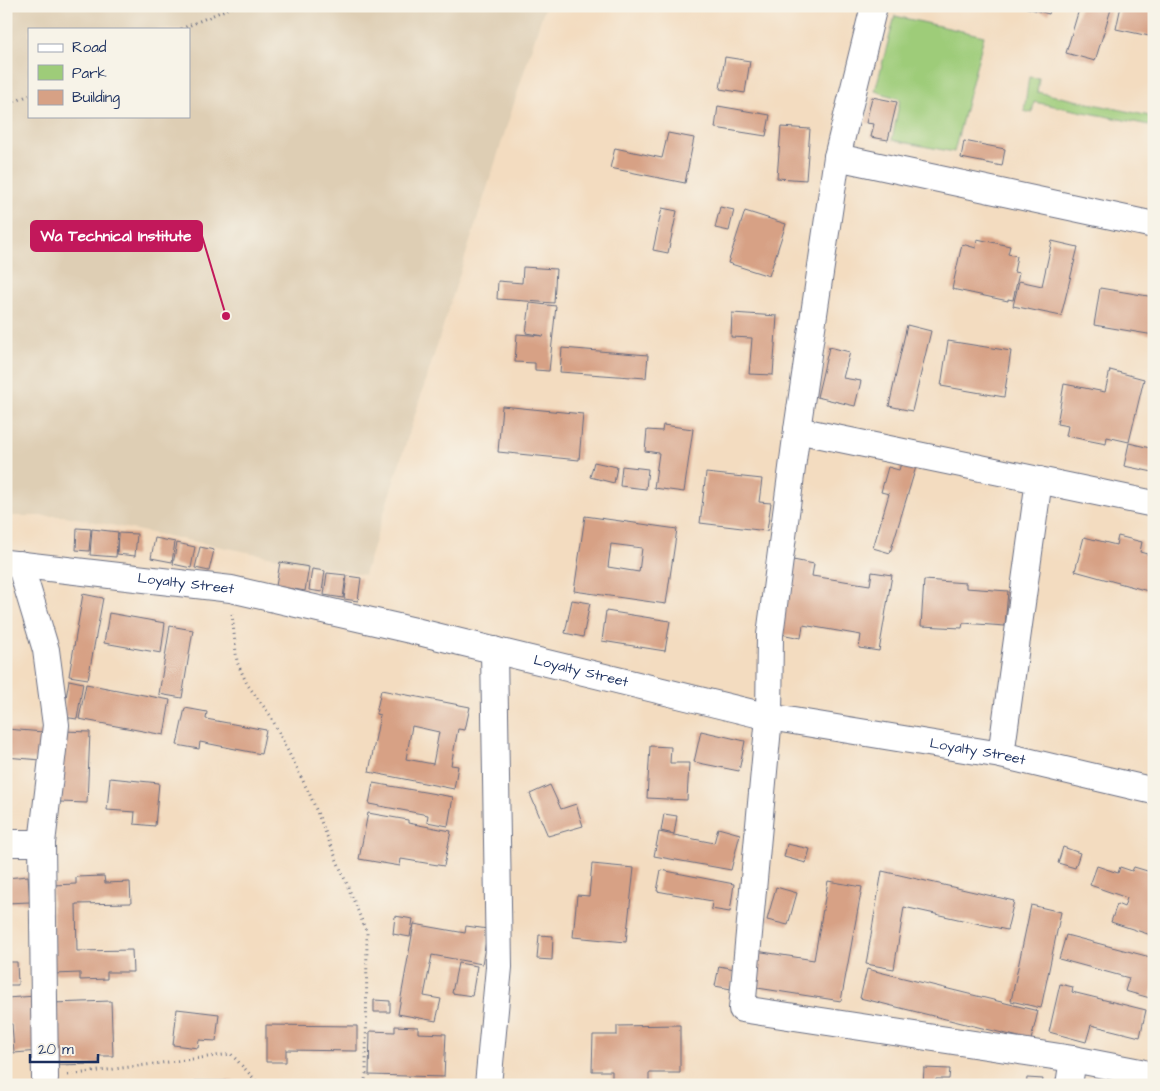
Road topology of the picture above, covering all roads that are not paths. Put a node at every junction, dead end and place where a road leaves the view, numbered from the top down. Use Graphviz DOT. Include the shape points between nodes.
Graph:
graph roads {
  1 [pos="874,6"];
  2 [pos="837,157"];
  3 [pos="1154,225"];
  4 [pos="797,430"];
  5 [pos="1040,480"];
  6 [pos="1154,504"];
  7 [pos="13,563"];
  8 [pos="494,650"];
  9 [pos="769,717"];
  10 [pos="1001,755"];
  11 [pos="1154,791"];
  12 [pos="6,843"];
  13 [pos="42,843"];
  14 [pos="1073,1059"];
  15 [pos="1154,1077"];
  16 [pos="45,1078"];
  17 [pos="488,1085"];
  18 [pos="1069,1085"];
  1 -- 2 [label="street"];
  2 -- 3 [label="street"];
  2 -- 4 [label="street"];
  4 -- 5 [label="street"];
  4 -- 9 [label="street" via="770,635"];
  5 -- 6 [label="street"];
  5 -- 10 [label="street"];
  7 -- 8 [label="street, Loyalty Street" via="230,590"];
  7 -- 13 [label="street" via="46,650 56,725"];
  8 -- 9 [label="street, Loyalty Street"];
  8 -- 17 [label="street" via="499,967"];
  9 -- 10 [label="street, Loyalty Street"];
  9 -- 14 [label="street" via="742,1009"];
  10 -- 11 [label="street, Loyalty Street"];
  12 -- 13 [label="street"];
  13 -- 16 [label="street"];
  14 -- 15 [label="street"];
  14 -- 18 [label="street"];
}
